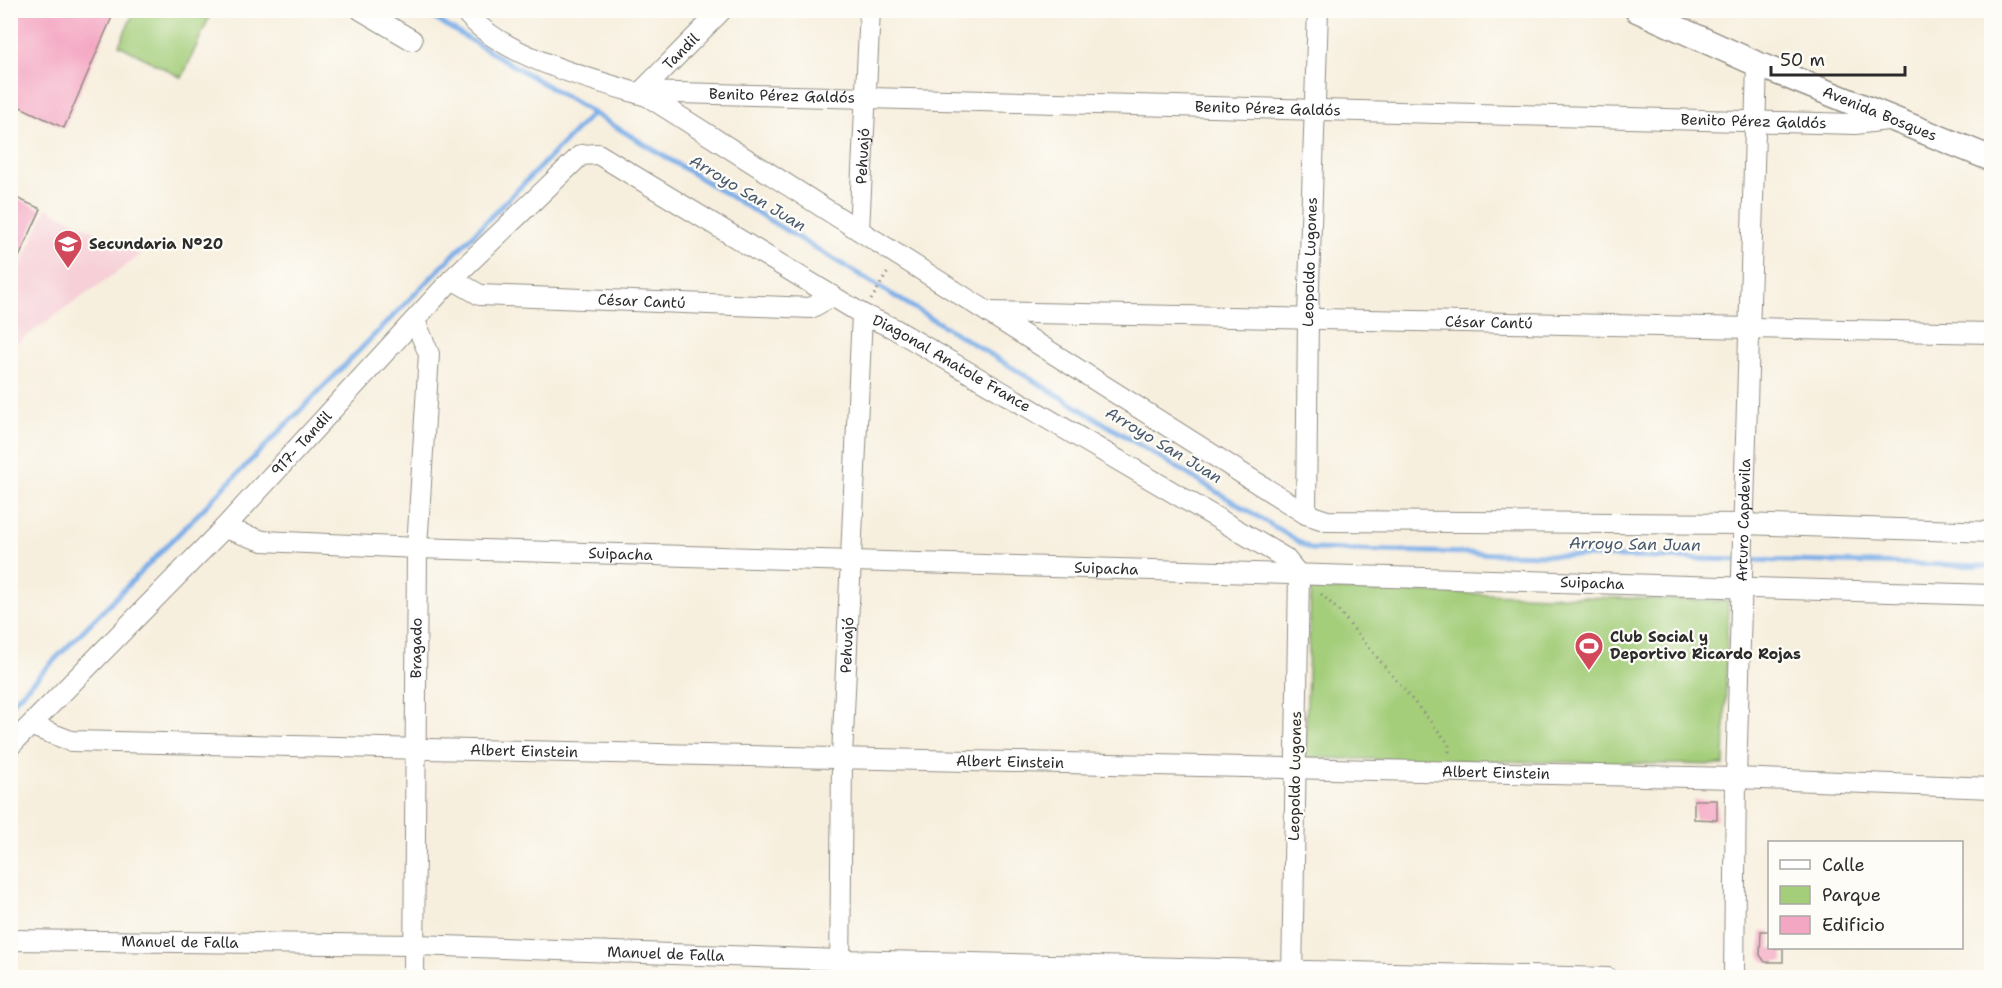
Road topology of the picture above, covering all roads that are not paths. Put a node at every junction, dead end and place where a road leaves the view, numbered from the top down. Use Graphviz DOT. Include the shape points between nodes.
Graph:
graph roads {
  1 [pos="361,10"];
  2 [pos="464,10"];
  3 [pos="722,10"];
  4 [pos="870,10"];
  5 [pos="1318,10"];
  6 [pos="1636,10"];
  7 [pos="1664,15"];
  8 [pos="412,40"];
  9 [pos="1757,64"];
  10 [pos="644,94"];
  11 [pos="865,98"];
  12 [pos="1316,111"];
  13 [pos="1895,118"];
  14 [pos="1754,120"];
  15 [pos="598,154"];
  16 [pos="1992,159"];
  17 [pos="859,230"];
  18 [pos="452,279"];
  19 [pos="832,296"];
  20 [pos="866,307"];
  21 [pos="988,312"];
  22 [pos="1308,317"];
  23 [pos="416,321"];
  24 [pos="1748,327"];
  25 [pos="1992,333"];
  26 [pos="1306,514"];
  27 [pos="224,528"];
  28 [pos="1742,531"];
  29 [pos="1992,532"];
  30 [pos="417,548"];
  31 [pos="850,562"];
  32 [pos="1299,575"];
  33 [pos="1741,583"];
  34 [pos="1992,595"];
  35 [pos="32,726"];
  36 [pos="10,746"];
  37 [pos="415,750"];
  38 [pos="842,758"];
  39 [pos="1294,768"];
  40 [pos="1736,778"];
  41 [pos="1992,788"];
  42 [pos="10,940"];
  43 [pos="416,945"];
  44 [pos="841,969"];
  45 [pos="1292,973"];
  46 [pos="414,978"];
  47 [pos="1608,978"];
  48 [pos="1734,978"];
  1 -- 8 [label="street"];
  2 -- 10 [label="street, Benito Pérez Galdós" via="490,37 577,75"];
  3 -- 10 [label="street, Tandil"];
  4 -- 11 [label="street, Pehuajó"];
  5 -- 12 [label="street, Leopoldo Lugones"];
  6 -- 7 [label="main road, Avenida Bosques"];
  7 -- 9 [label="main road, Avenida Bosques"];
  9 -- 13 [label="main road, Avenida Bosques"];
  9 -- 14 [label="street, Arturo Capdevila"];
  10 -- 11 [label="street, Benito Pérez Galdós"];
  10 -- 17 [label="street"];
  11 -- 12 [label="street, Benito Pérez Galdós"];
  11 -- 17 [label="street, Pehuajó"];
  12 -- 14 [label="street, Benito Pérez Galdós"];
  12 -- 22 [label="street, Leopoldo Lugones"];
  13 -- 14 [label="street, Benito Pérez Galdós" via="1855,124"];
  13 -- 16 [label="main road, Avenida Bosques"];
  14 -- 24 [label="street, Arturo Capdevila"];
  15 -- 18 [label="street, 917- Tandil" via="581,155"];
  15 -- 19 [label="street, Diagonal Anatole France"];
  17 -- 21 [label="street"];
  18 -- 19 [label="street, César Cantú" via="480,295 811,308"];
  18 -- 23 [label="street, 917- Tandil"];
  19 -- 20 [label="street, Diagonal Anatole France"];
  20 -- 31 [label="street, Pehuajó"];
  20 -- 32 [label="street, Diagonal Anatole France" via="893,328 1285,558"];
  21 -- 22 [label="street, César Cantú"];
  21 -- 26 [label="street"];
  22 -- 24 [label="street, César Cantú"];
  22 -- 26 [label="street, Leopoldo Lugones"];
  23 -- 27 [label="street, 917- Tandil"];
  23 -- 30 [label="street, Bragado" via="429,354"];
  24 -- 25 [label="street, César Cantú"];
  24 -- 28 [label="street, Arturo Capdevila"];
  26 -- 28 [label="street" via="1327,521"];
  27 -- 30 [label="street, Suipacha" via="263,541"];
  27 -- 35 [label="street, 917- Tandil"];
  28 -- 29 [label="street"];
  28 -- 33 [label="street, Arturo Capdevila"];
  30 -- 31 [label="street, Suipacha"];
  30 -- 37 [label="street, Bragado"];
  31 -- 32 [label="street, Suipacha"];
  31 -- 38 [label="street, Pehuajó"];
  32 -- 33 [label="street, Suipacha"];
  32 -- 39 [label="street, Leopoldo Lugones"];
  33 -- 34 [label="street, Suipacha"];
  33 -- 40 [label="street, Arturo Capdevila"];
  35 -- 36 [label="street, 917- Tandil"];
  35 -- 37 [label="street, Albert Einstein" via="71,741"];
  37 -- 38 [label="street, Albert Einstein"];
  37 -- 43 [label="street, Bragado"];
  38 -- 39 [label="street, Albert Einstein"];
  38 -- 44 [label="street, Pehuajó"];
  39 -- 40 [label="street, Albert Einstein"];
  39 -- 45 [label="street, Leopoldo Lugones"];
  40 -- 41 [label="street, Albert Einstein"];
  40 -- 48 [label="street, Arturo Capdevila"];
  42 -- 43 [label="street, Manuel de Falla"];
  43 -- 44 [label="street, Manuel de Falla"];
  43 -- 46 [label="street, Bragado"];
  44 -- 45 [label="street, Manuel de Falla"];
  45 -- 47 [label="street, Manuel de Falla"];
}
